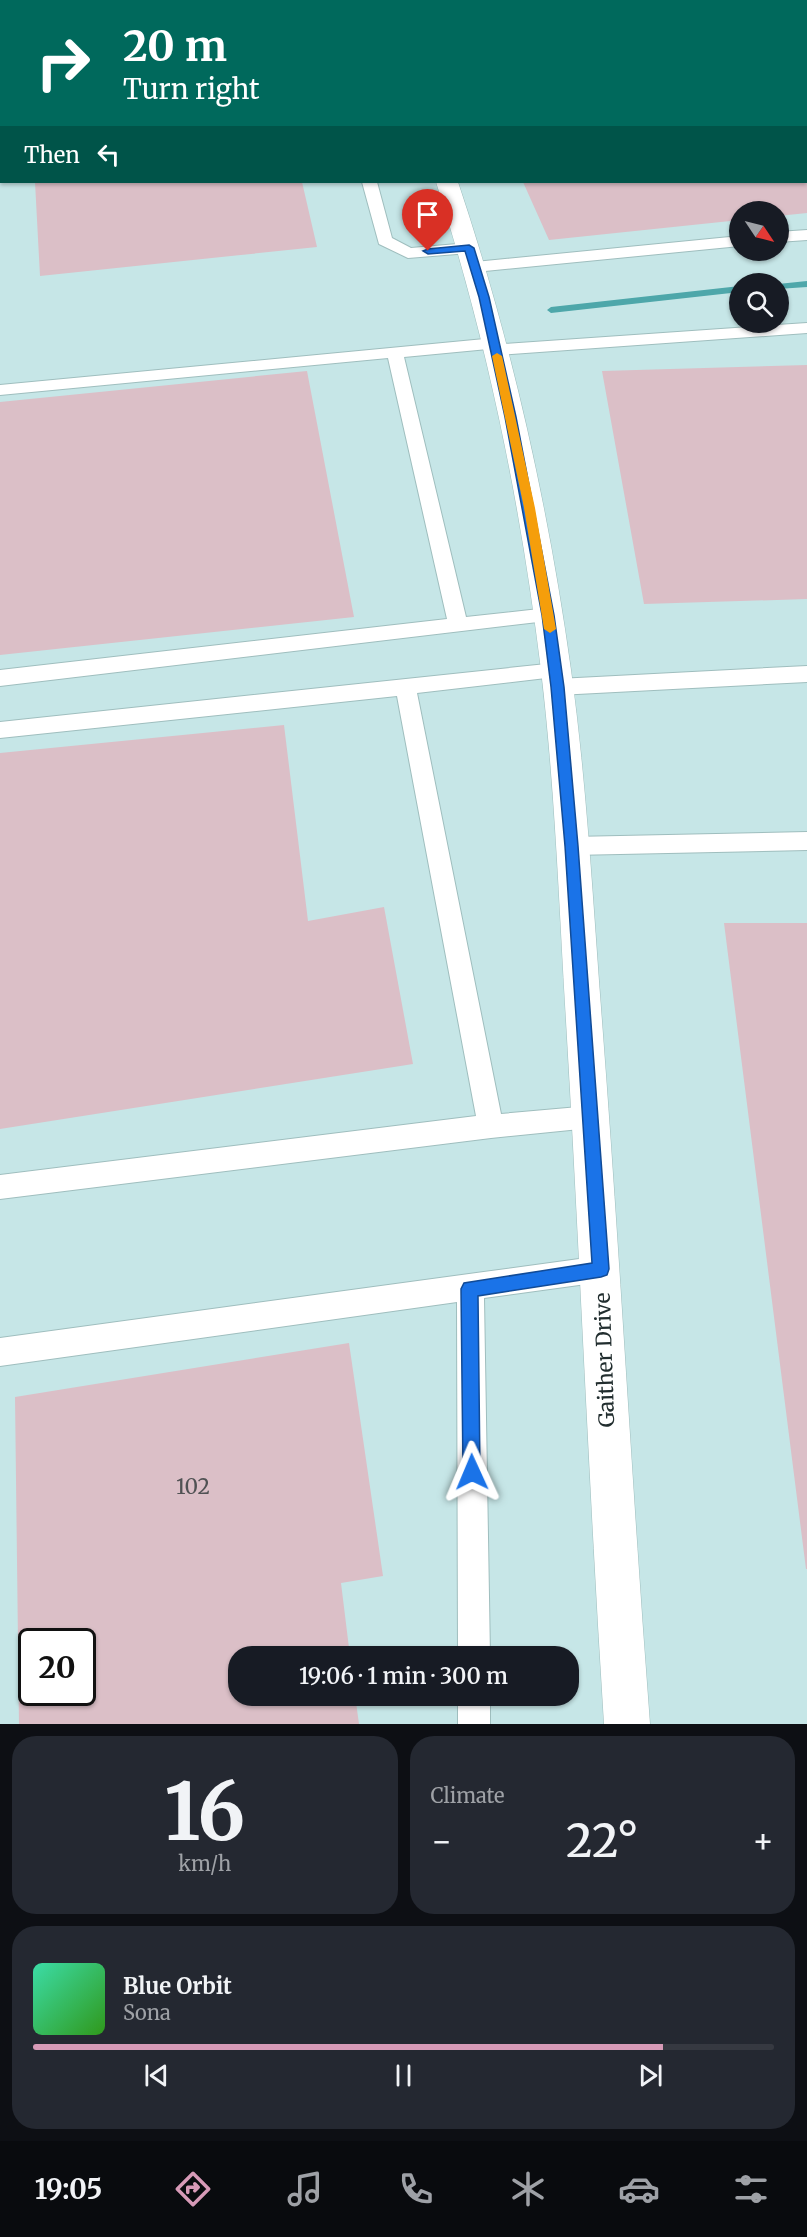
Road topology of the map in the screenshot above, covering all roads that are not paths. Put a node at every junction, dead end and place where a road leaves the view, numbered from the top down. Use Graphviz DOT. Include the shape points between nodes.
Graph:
graph roads {
  1 [pos="369,183"];
  2 [pos="447,183"];
  3 [pos="807,235"];
  4 [pos="789,236"];
  5 [pos="729,242"];
  6 [pos="472,257"];
  7 [pos="807,328"];
  8 [pos="495,347"];
  9 [pos="395,353"];
  10 [pos="0,390"];
  11 [pos="548,615"];
  12 [pos="458,625"];
  13 [pos="807,674"];
  14 [pos="0,678"];
  15 [pos="557,679"];
  16 [pos="405,688"];
  17 [pos="0,730"];
  18 [pos="807,841"];
  19 [pos="572,846"];
  20 [pos="590,1117"];
  21 [pos="491,1126"];
  22 [pos="0,1187"];
  23 [pos="601,1269"];
  24 [pos="470,1289"];
  25 [pos="0,1352"];
  26 [pos="474,1646"];
  27 [pos="474,1706"];
  28 [pos="474,1724"];
  29 [pos="627,1724"];
  1 -- 6 [label="lane" via="385,241 408,253"];
  2 -- 6 [label="street, Gaither Drive"];
  3 -- 4 [label="lane"];
  5 -- 6 [label="lane"];
  6 -- 8 [label="street, Gaither Drive"];
  7 -- 8 [label="lane"];
  8 -- 9 [label="lane"];
  8 -- 11 [label="street, Gaither Drive" via="530,508"];
  9 -- 10 [label="lane"];
  9 -- 12 [label="lane"];
  11 -- 12 [label="lane"];
  11 -- 15 [label="street, Gaither Drive"];
  12 -- 14 [label="lane"];
  13 -- 15 [label="lane"];
  15 -- 16 [label="lane"];
  15 -- 19 [label="street, Gaither Drive"];
  16 -- 17 [label="lane"];
  16 -- 21 [label="lane"];
  18 -- 19 [label="lane"];
  19 -- 20 [label="street, Gaither Drive"];
  20 -- 21 [label="lane"];
  20 -- 23 [label="street, Gaither Drive"];
  21 -- 22 [label="lane"];
  23 -- 24 [label="lane"];
  23 -- 29 [label="street, Gaither Drive" via="609,1466"];
  24 -- 25 [label="lane"];
  24 -- 26 [label="lane"];
  27 -- 28 [label="lane"];
}
